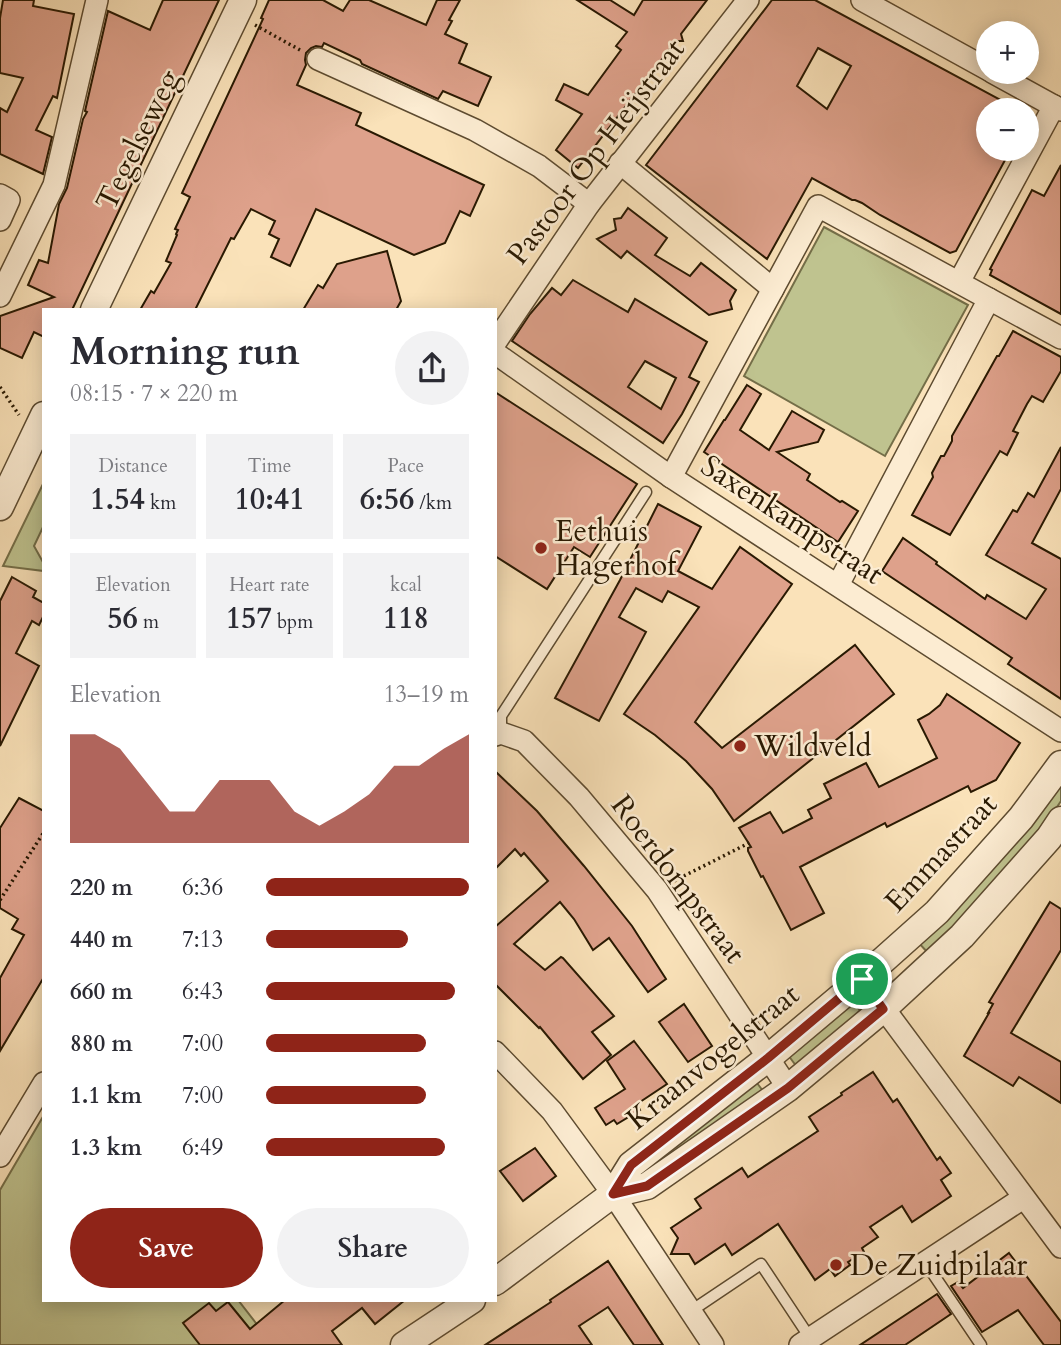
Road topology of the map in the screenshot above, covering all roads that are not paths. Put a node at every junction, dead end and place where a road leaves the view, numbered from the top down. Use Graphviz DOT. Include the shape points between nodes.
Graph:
graph roads {
  1 [pos="97,0"];
  2 [pos="748,0"];
  3 [pos="862,0"];
  4 [pos="239,7"];
  5 [pos="318,59"];
  6 [pos="976,63"];
  7 [pos="1014,84"];
  8 [pos="1058,108"];
  9 [pos="620,163"];
  10 [pos="0,195"];
  11 [pos="589,204"];
  12 [pos="0,220"];
  13 [pos="7,263"];
  14 [pos="959,282"];
  15 [pos="773,289"];
  16 [pos="0,296"];
  17 [pos="989,299"];
  18 [pos="95,308"];
  19 [pos="1061,338"];
  20 [pos="497,340"];
  21 [pos="497,354"];
  22 [pos="40,431"];
  23 [pos="671,477"];
  24 [pos="646,492"];
  25 [pos="0,507"];
  26 [pos="838,585"];
  27 [pos="1061,731"];
  28 [pos="498,734"];
  29 [pos="1061,764"];
  30 [pos="1061,820"];
  31 [pos="862,979"];
  32 [pos="883,1009"];
  33 [pos="497,1054"];
  34 [pos="768,1058"];
  35 [pos="42,1086"];
  36 [pos="788,1088"];
  37 [pos="0,1156"];
  38 [pos="613,1194"];
  39 [pos="1023,1198"];
  40 [pos="1061,1247"];
  41 [pos="925,1262"];
  42 [pos="497,1281"];
  43 [pos="468,1302"];
  44 [pos="691,1311"];
  45 [pos="805,1342"];
  46 [pos="404,1345"];
  47 [pos="713,1345"];
  48 [pos="981,1345"];
  1 -- 13 [label="street" via="54,185"];
  2 -- 9 [label="street, Pastoor Op Heijstraat"];
  3 -- 6 [label="street"];
  4 -- 18 [label="street, Tegelseweg"];
  5 -- 11 [label="street" via="475,130 539,166"];
  7 -- 8 [label="street"];
  8 -- 14 [label="street"];
  9 -- 11 [label="street, Pastoor Op Heijstraat"];
  9 -- 15 [label="street"];
  10 -- 12 [label="street" via="9,200"];
  11 -- 20 [label="street, Pastoor Op Heijstraat"];
  13 -- 16 [label="street"];
  14 -- 15 [label="street" via="818,206"];
  14 -- 17 [label="street"];
  15 -- 23 [label="street"];
  17 -- 19 [label="street"];
  17 -- 26 [label="street"];
  21 -- 23 [label="street, Saxenkampstraat"];
  22 -- 25 [label="street"];
  23 -- 26 [label="street, Saxenkampstraat"];
  24 -- 28 [label="lane" via="501,716"];
  26 -- 27 [label="street, Saxenkampstraat"];
  28 -- 34 [label="street, Roerdompstraat" via="524,741 579,797 657,890"];
  29 -- 31 [label="street, Emmastraat" via="1021,818 937,912"];
  30 -- 32 [label="street" via="962,936"];
  31 -- 32 [label="street"];
  31 -- 34 [label="street, Kraanvogelstraat"];
  32 -- 36 [label="street, Kraanvogelstraat"];
  32 -- 39 [label="street"];
  33 -- 38 [label="street" via="552,1111"];
  34 -- 36 [label="street, Roerdompstraat"];
  34 -- 38 [label="street, Kraanvogelstraat" via="631,1165"];
  35 -- 37 [label="street"];
  36 -- 38 [label="street, Kraanvogelstraat" via="647,1186"];
  38 -- 42 [label="street, Kraanvogelstraat"];
  38 -- 44 [label="street"];
  39 -- 40 [label="street"];
  39 -- 41 [label="street"];
  41 -- 45 [label="street"];
  41 -- 48 [label="lane"];
  43 -- 46 [label="street"];
  44 -- 45 [label="lane" via="761,1264"];
  44 -- 47 [label="street"];
}
